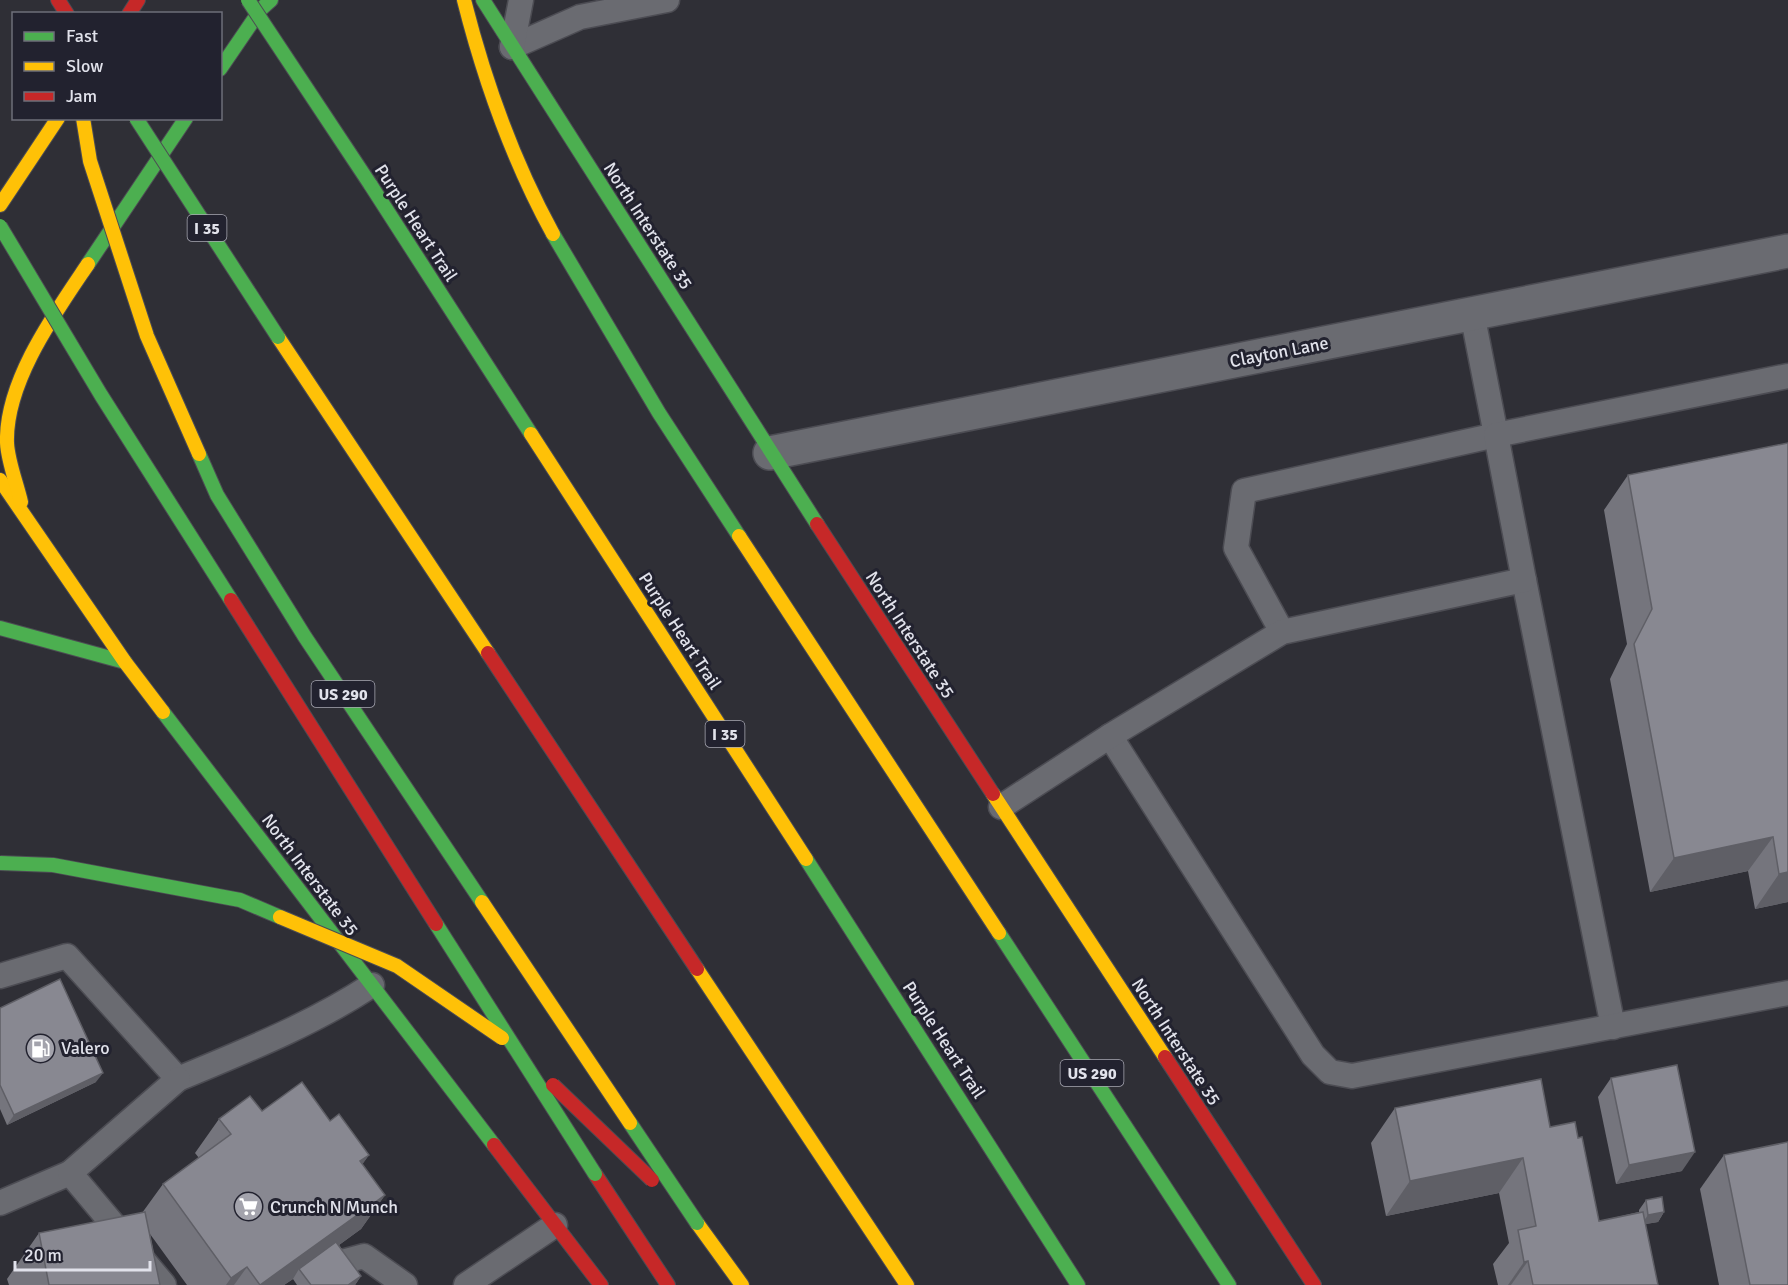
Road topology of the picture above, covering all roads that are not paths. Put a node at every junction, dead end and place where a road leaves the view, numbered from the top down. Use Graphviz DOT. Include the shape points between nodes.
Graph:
graph roads {
  1 [pos="248,0"];
  2 [pos="272,0"];
  3 [pos="464,0"];
  4 [pos="483,0"];
  5 [pos="521,0"];
  6 [pos="667,0"];
  7 [pos="512,47"];
  8 [pos="222,66"];
  9 [pos="57,120"];
  10 [pos="82,120"];
  11 [pos="137,120"];
  12 [pos="185,120"];
  13 [pos="0,205"];
  14 [pos="0,226"];
  15 [pos="1788,251"];
  16 [pos="1473,313"];
  17 [pos="1788,376"];
  18 [pos="1496,435"];
  19 [pos="770,453"];
  20 [pos="0,480"];
  21 [pos="23,512"];
  22 [pos="1524,580"];
  23 [pos="0,628"];
  24 [pos="1282,632"];
  25 [pos="125,662"];
  26 [pos="1110,736"];
  27 [pos="1001,807"];
  28 [pos="0,863"];
  29 [pos="0,976"];
  30 [pos="372,985"];
  31 [pos="1788,993"];
  32 [pos="1613,1027"];
  33 [pos="178,1079"];
  34 [pos="70,1173"];
  35 [pos="0,1203"];
  36 [pos="697,1223"];
  37 [pos="555,1225"];
  38 [pos="343,1271"];
  39 [pos="165,1285"];
  40 [pos="405,1285"];
  41 [pos="466,1285"];
  42 [pos="600,1285"];
  43 [pos="668,1285"];
  44 [pos="742,1285"];
  45 [pos="907,1285"];
  46 [pos="1078,1285"];
  47 [pos="1229,1285"];
  48 [pos="1314,1285"];
  1 -- 46 [label="main road, Purple Heart Trail / I 35, bridge"];
  2 -- 8 [label="main road" via="261,9"];
  3 -- 47 [label="main road, US 290" via="485,80 511,147 577,277 659,413"];
  4 -- 7 [label="main road, North Interstate 35"];
  5 -- 7 [label="lane"];
  6 -- 7 [label="lane" via="580,17"];
  7 -- 19 [label="main road, North Interstate 35"];
  9 -- 13 [label="main road"];
  10 -- 36 [label="main road, US 290, bridge" via="90,160 147,336 217,495 312,647"];
  11 -- 45 [label="main road, I 35, bridge"];
  12 -- 21 [label="main road" via="79,277 31,356 12,399 7,444"];
  14 -- 43 [label="main road, bridge" via="107,405"];
  15 -- 16 [label="street, Clayton Lane"];
  16 -- 18 [label="lane"];
  16 -- 19 [label="street, Clayton Lane"];
  17 -- 18 [label="lane"];
  18 -- 22 [label="lane"];
  18 -- 24 [label="lane" via="1244,491 1236,548"];
  19 -- 27 [label="main road, North Interstate 35"];
  20 -- 21 [label="main road, North Interstate 35"];
  21 -- 25 [label="main road, North Interstate 35"];
  22 -- 24 [label="lane"];
  22 -- 32 [label="lane"];
  23 -- 25 [label="main road"];
  24 -- 26 [label="lane"];
  25 -- 30 [label="main road, North Interstate 35"];
  26 -- 27 [label="lane"];
  26 -- 32 [label="lane" via="1313,1054 1330,1072 1352,1076"];
  27 -- 48 [label="main road, North Interstate 35"];
  28 -- 36 [label="main road, bridge" via="53,865 240,900 397,966 510,1044"];
  29 -- 33 [label="lane" via="67,956"];
  30 -- 33 [label="lane" via="294,1030"];
  30 -- 37 [label="main road, North Interstate 35"];
  31 -- 32 [label="lane"];
  33 -- 34 [label="lane"];
  34 -- 35 [label="lane"];
  34 -- 39 [label="lane"];
  36 -- 44 [label="main road, US 290"];
  37 -- 41 [label="lane"];
  37 -- 42 [label="main road, North Interstate 35"];
  38 -- 40 [label="lane" via="364,1256"];
}
